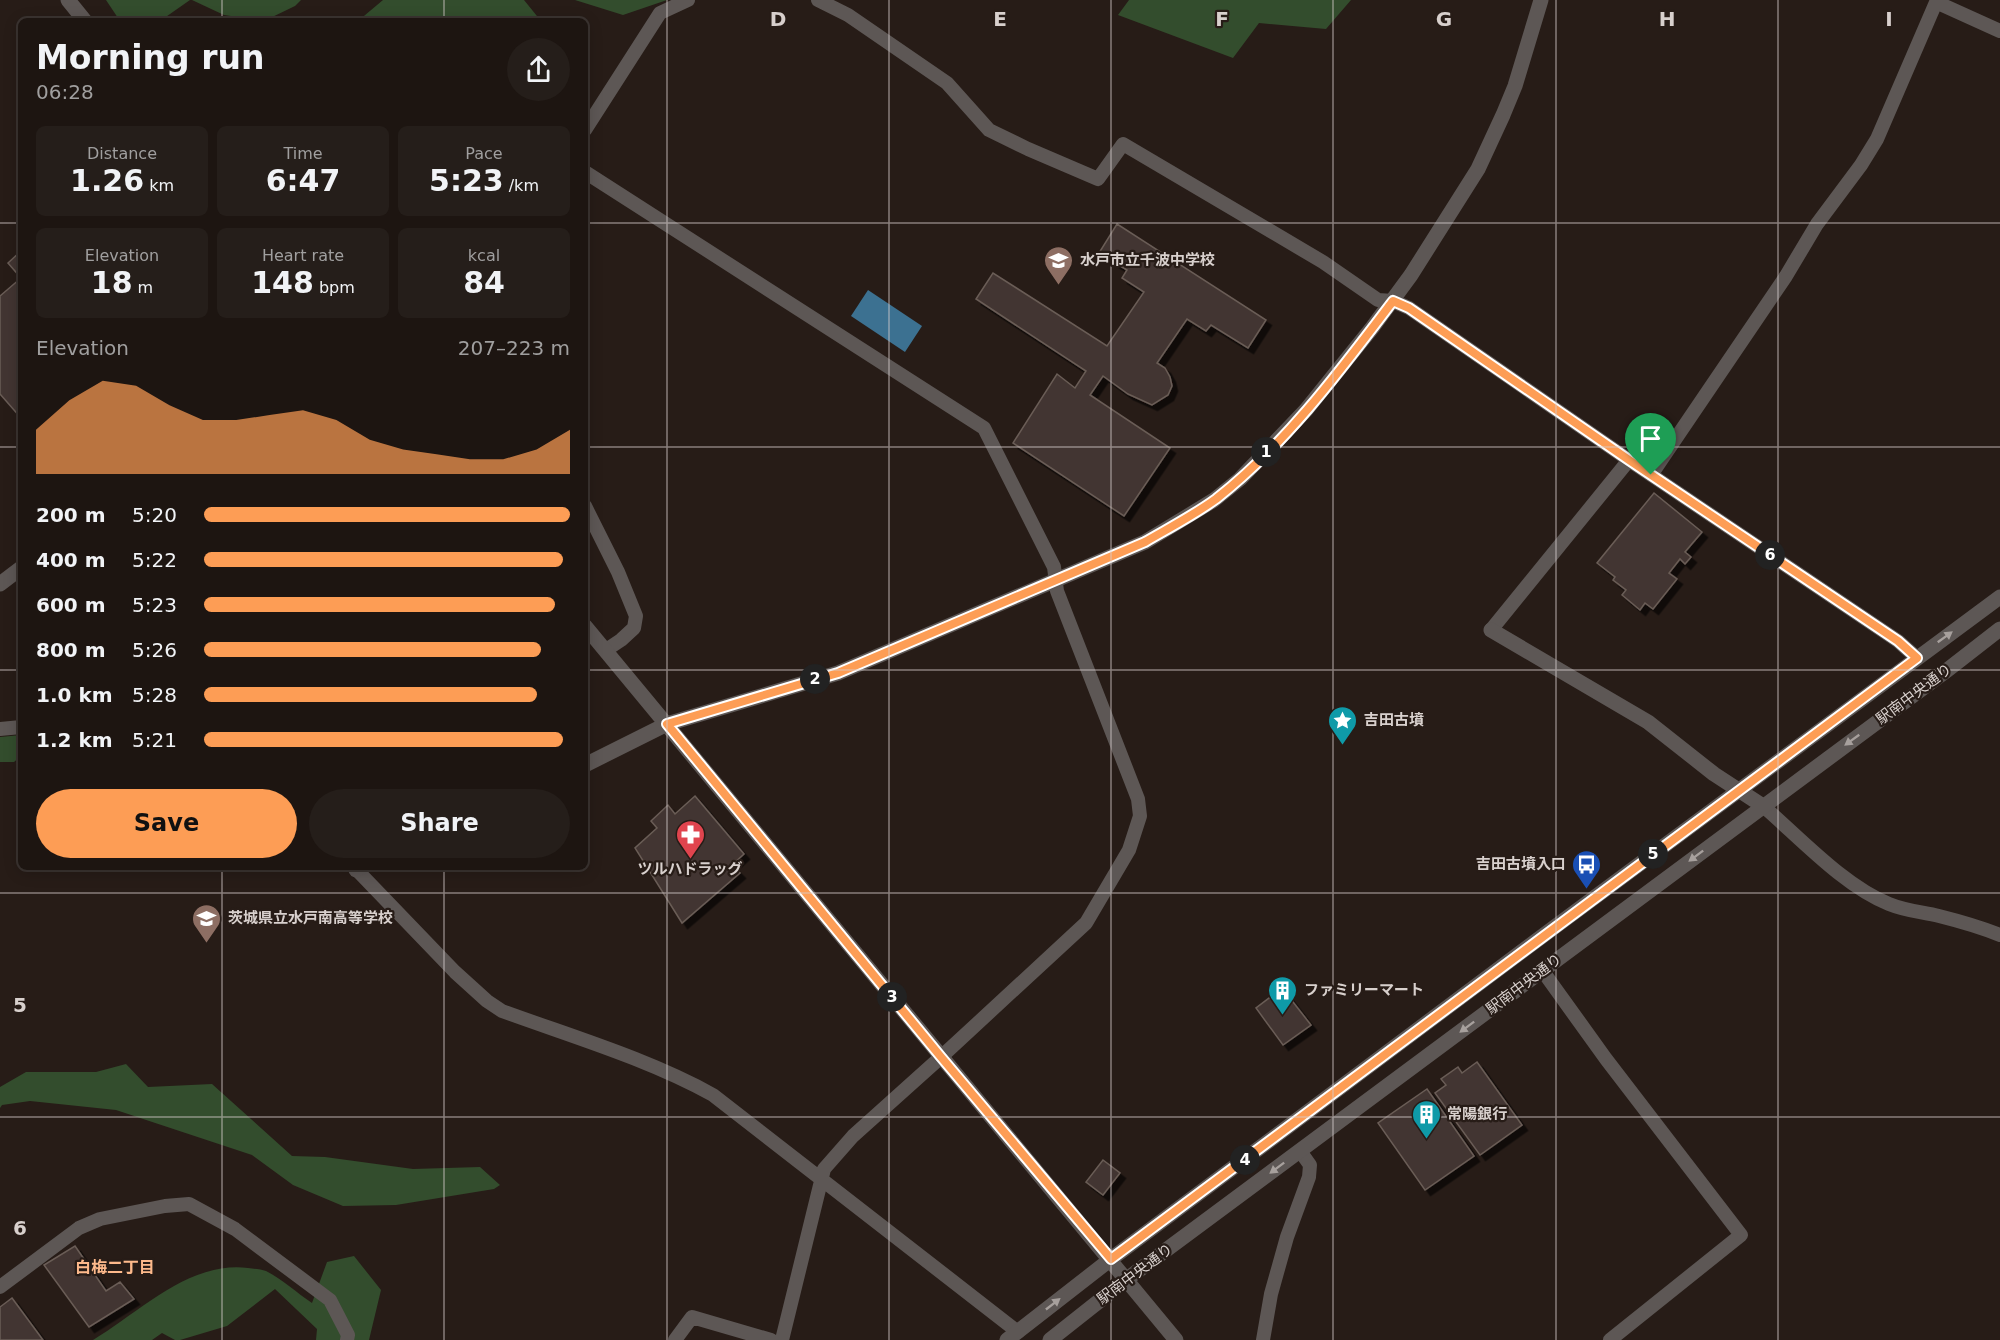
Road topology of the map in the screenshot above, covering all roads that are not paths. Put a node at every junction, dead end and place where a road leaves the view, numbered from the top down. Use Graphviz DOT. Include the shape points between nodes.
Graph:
graph roads {
  1 [pos="68,0"];
  2 [pos="688,0"];
  3 [pos="818,0"];
  4 [pos="1541,0"];
  5 [pos="1936,1"];
  6 [pos="83,18"];
  7 [pos="2000,30"];
  8 [pos="588,125"];
  9 [pos="588,174"];
  10 [pos="1393,301"];
  11 [pos="1629,460"];
  12 [pos="1651,475"];
  13 [pos="588,512"];
  14 [pos="18,570"];
  15 [pos="1056,579"];
  16 [pos="0,584"];
  17 [pos="2000,597"];
  18 [pos="588,629"];
  19 [pos="2000,629"];
  20 [pos="1491,630"];
  21 [pos="606,650"];
  22 [pos="1917,658"];
  23 [pos="667,724"];
  24 [pos="18,727"];
  25 [pos="0,729"];
  26 [pos="588,764"];
  27 [pos="1738,791"];
  28 [pos="1762,806"];
  29 [pos="359,870"];
  30 [pos="2000,935"];
  31 [pos="1542,970"];
  32 [pos="941,1057"];
  33 [pos="1300,1150"];
  34 [pos="820,1180"];
  35 [pos="1111,1259"];
  36 [pos="1127,1279"];
  37 [pos="0,1287"];
  38 [pos="1012,1336"];
  39 [pos="347,1340"];
  40 [pos="675,1340"];
  41 [pos="771,1340"];
  42 [pos="782,1340"];
  43 [pos="1050,1340"];
  44 [pos="1176,1340"];
  45 [pos="1263,1340"];
  46 [pos="1610,1340"];
  1 -- 6 [label="street"];
  2 -- 8 [label="street" via="660,13"];
  3 -- 10 [label="street" via="848,15 947,83 989,130 1098,179 1123,144 1323,262 1378,300"];
  4 -- 10 [label="street" via="1515,86 1478,169"];
  5 -- 7 [label="street"];
  5 -- 12 [label="street" via="1878,139"];
  9 -- 15 [label="street" via="984,428 1054,567"];
  10 -- 11 [label="street" via="1409,308"];
  10 -- 15 [label="street" via="1306,410 1240,479 1187,518 1145,542"];
  11 -- 12 [label="street"];
  11 -- 20 [label="street"];
  12 -- 22 [label="street" via="1898,641"];
  13 -- 21 [label="street" via="636,616 634,627"];
  14 -- 16 [label="street"];
  15 -- 23 [label="street" via="838,673"];
  15 -- 32 [label="street" via="1057,591 1138,800 1140,816 1129,850 1086,923"];
  22 -- 17 [label="street, 駅南中央通り, one-way"];
  18 -- 21 [label="street"];
  19 -- 28 [label="street, 駅南中央通り, one-way"];
  20 -- 27 [label="street" via="1648,722"];
  21 -- 23 [label="street"];
  22 -- 27 [label="street, 駅南中央通り"];
  23 -- 26 [label="street"];
  23 -- 32 [label="street"];
  24 -- 25 [label="street"];
  27 -- 28 [label="street"];
  27 -- 35 [label="street, 駅南中央通り"];
  28 -- 30 [label="street" via="1861,890 1888,904"];
  28 -- 31 [label="street, 駅南中央通り, one-way"];
  29 -- 34 [label="street" via="487,1001 502,1011 691,1083 713,1095"];
  31 -- 33 [label="street, 駅南中央通り, one-way"];
  31 -- 46 [label="street" via="1741,1235"];
  32 -- 34 [label="street" via="853,1136 824,1169"];
  32 -- 35 [label="street"];
  33 -- 36 [label="street, 駅南中央通り, one-way"];
  33 -- 45 [label="street" via="1310,1165 1309,1177 1287,1237"];
  34 -- 38 [label="street"];
  34 -- 42 [label="street"];
  35 -- 36 [label="street"];
  38 -- 35 [label="street, 駅南中央通り, one-way"];
  36 -- 43 [label="street, 駅南中央通り"];
  36 -- 44 [label="street"];
  37 -- 39 [label="street" via="80,1228 99,1219 189,1204 235,1229 330,1300"];
  40 -- 41 [label="street" via="692,1317"];
}
